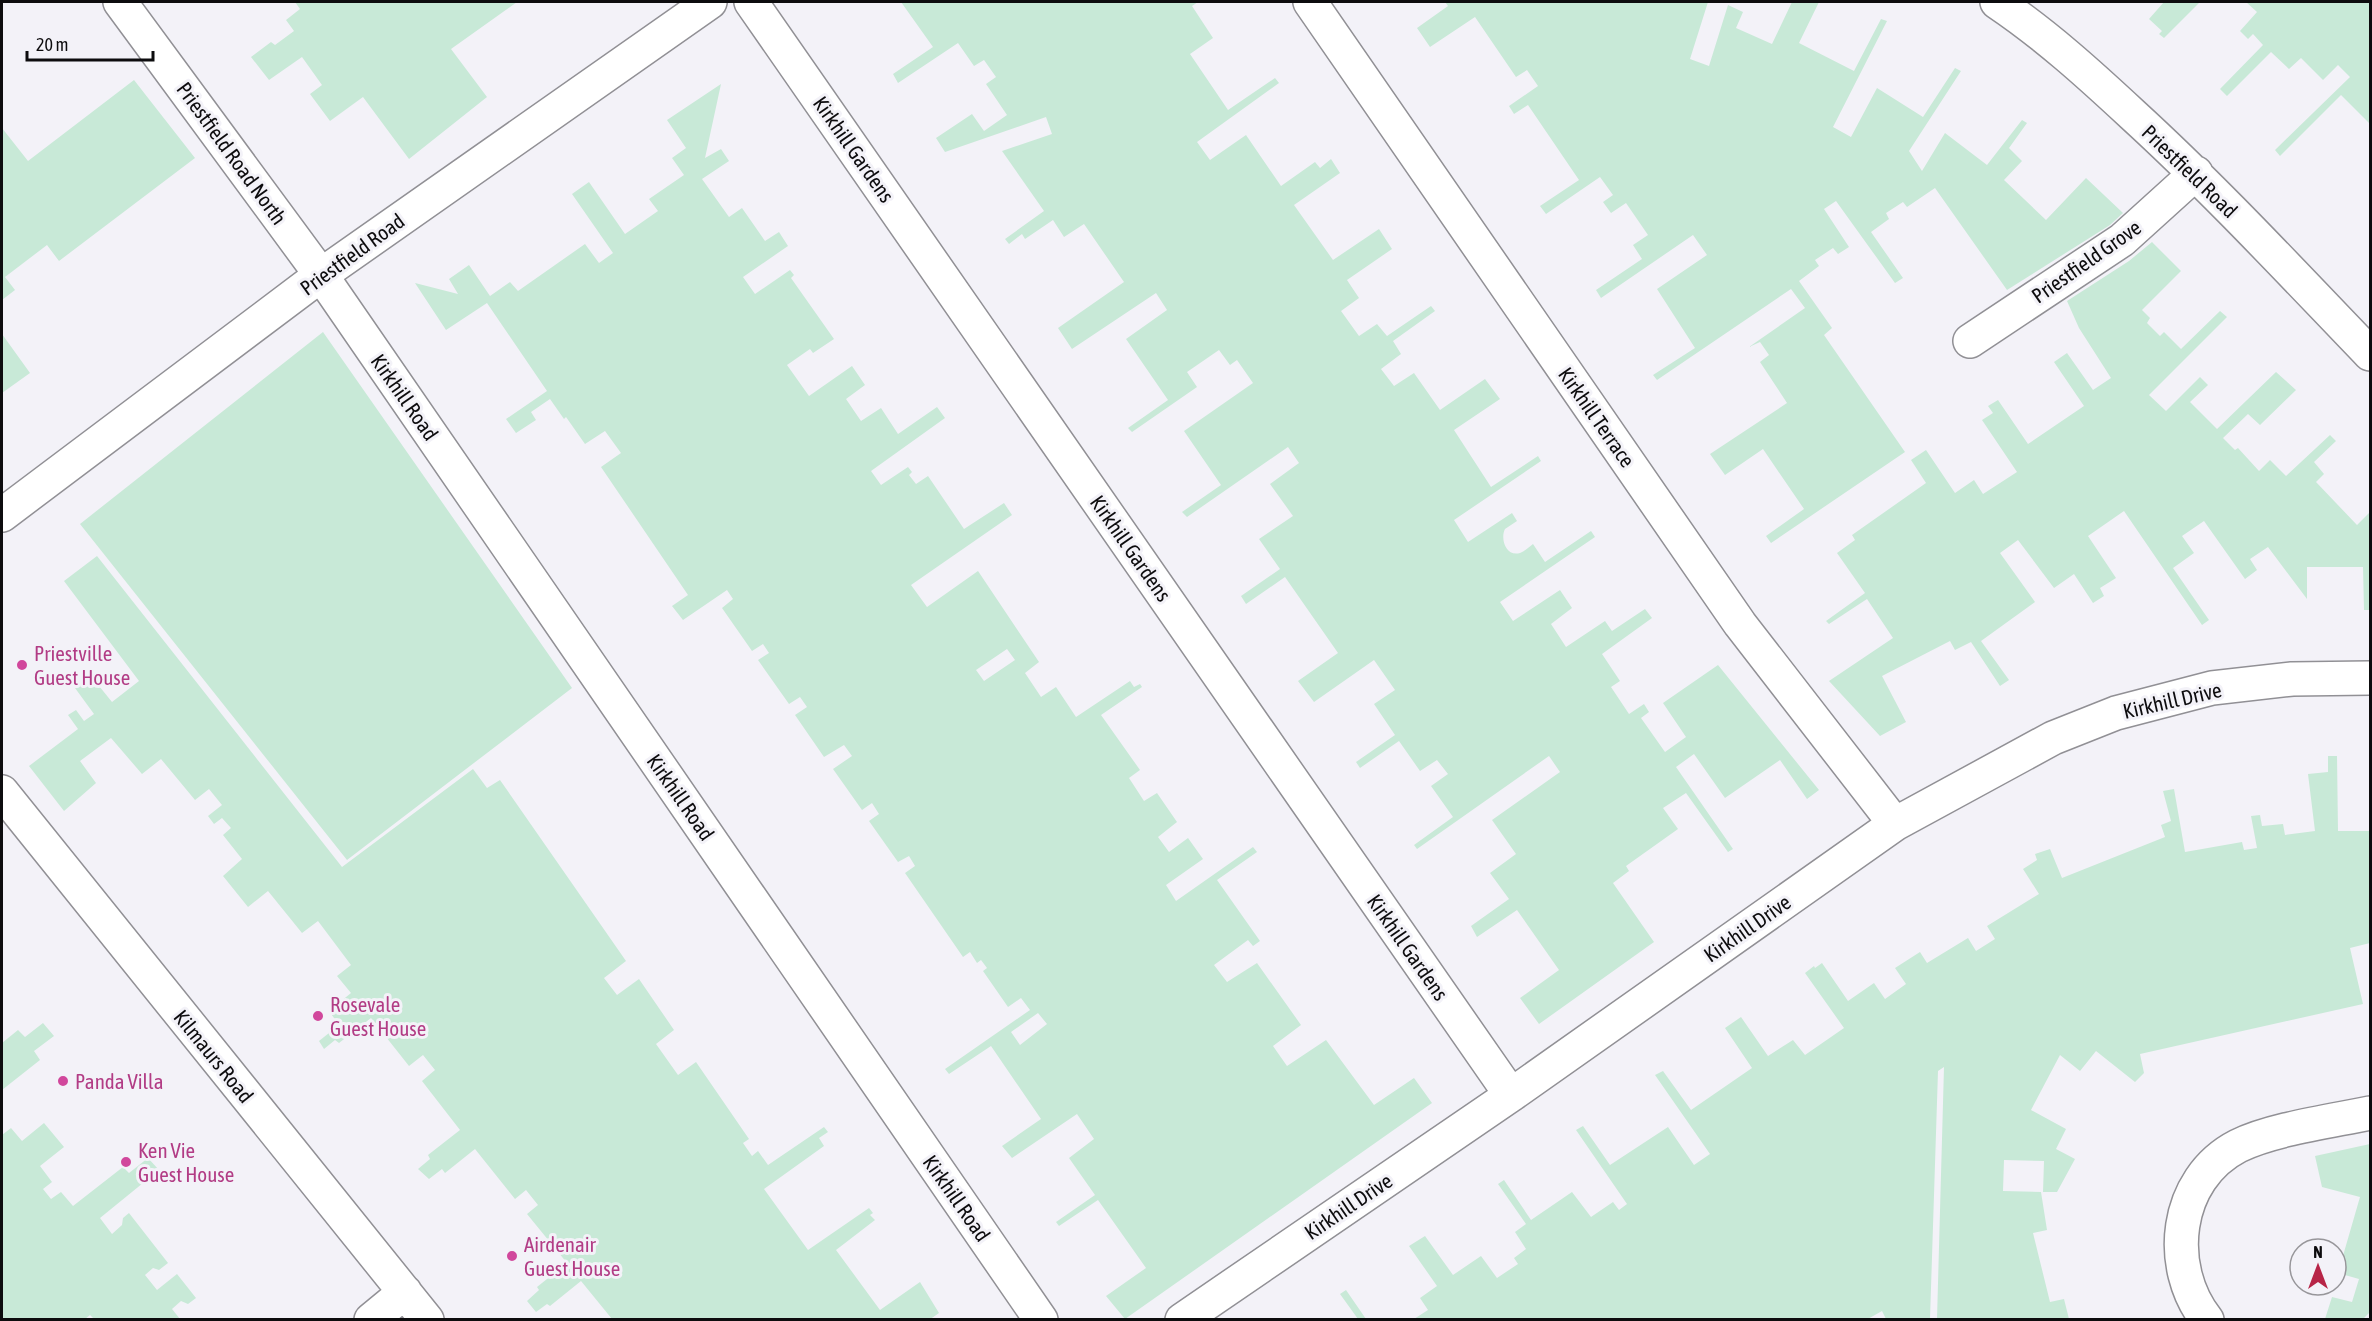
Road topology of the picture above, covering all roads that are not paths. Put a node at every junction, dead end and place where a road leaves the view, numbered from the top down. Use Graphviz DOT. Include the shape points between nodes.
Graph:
graph roads {
  1 [pos="120,2"];
  2 [pos="710,2"];
  3 [pos="751,2"];
  4 [pos="1310,2"];
  5 [pos="1997,2"];
  6 [pos="2196,173"];
  7 [pos="321,275"];
  8 [pos="1970,341"];
  9 [pos="2370,354"];
  10 [pos="2,515"];
  11 [pos="2370,678"];
  12 [pos="2,792"];
  13 [pos="1895,824"];
  14 [pos="1511,1095"];
  15 [pos="2370,1113"];
  16 [pos="405,1292"];
  17 [pos="371,1320"];
  18 [pos="427,1320"];
  19 [pos="1041,1320"];
  20 [pos="1182,1320"];
  21 [pos="2207,1320"];
  1 -- 7 [label="street, Priestfield Road North"];
  2 -- 7 [label="street, Priestfield Road"];
  3 -- 14 [label="street, Kirkhill Gardens"];
  4 -- 13 [label="street, Kirkhill Terrace" via="1740,624"];
  5 -- 6 [label="street, Priestfield Road" via="2098,83"];
  6 -- 8 [label="street, Priestfield Grove" via="2122,240"];
  6 -- 9 [label="street, Priestfield Road"];
  7 -- 10 [label="street, Priestfield Road"];
  7 -- 19 [label="street, Kirkhill Road"];
  11 -- 13 [label="street, Kirkhill Drive" via="2292,679 2211,688 2116,713 2053,738"];
  12 -- 16 [label="street, Kilmaurs Road"];
  13 -- 14 [label="street, Kirkhill Drive"];
  14 -- 20 [label="street, Kirkhill Drive"];
  15 -- 21 [label="street" via="2257,1138 2236,1147 2207,1172 2186,1209 2180,1254 2188,1289"];
  16 -- 17 [label="street"];
  16 -- 18 [label="street, Kilmaurs Road"];
}
